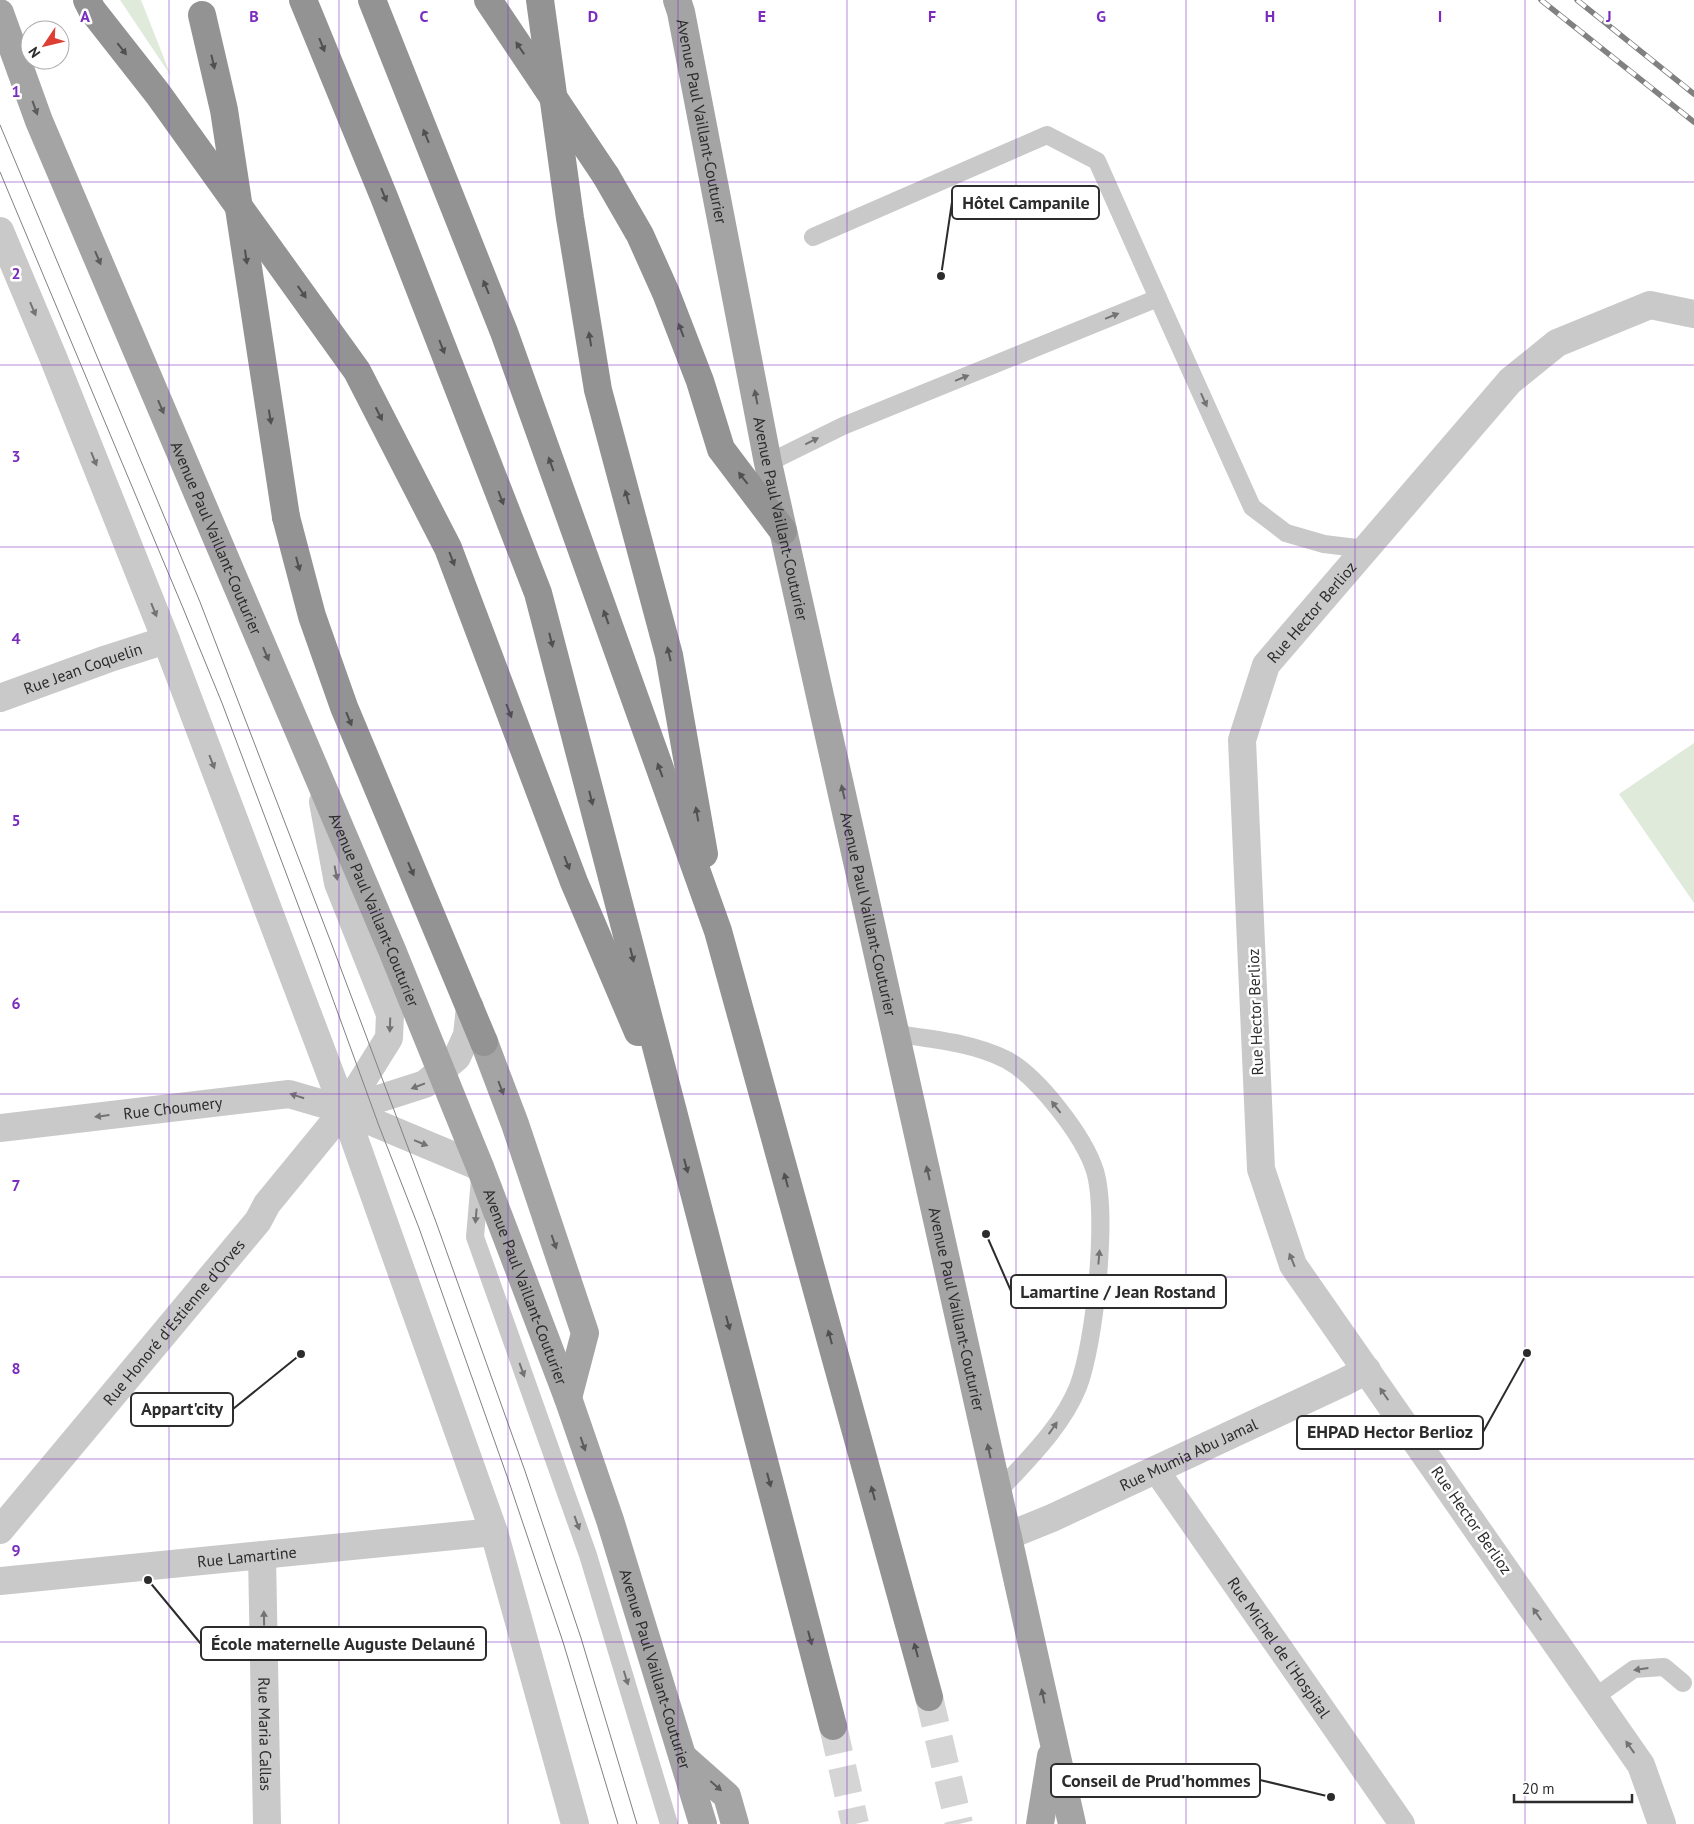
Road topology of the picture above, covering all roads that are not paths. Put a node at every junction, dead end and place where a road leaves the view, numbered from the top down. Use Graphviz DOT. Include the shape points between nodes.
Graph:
graph roads {
  1 [pos="87,0"];
  2 [pos="304,0"];
  3 [pos="372,0"];
  4 [pos="488,0"];
  5 [pos="540,0"];
  6 [pos="677,0"];
  7 [pos="200,7"];
  8 [pos="0,13"];
  9 [pos="0,232"];
  10 [pos="813,237"];
  11 [pos="1158,298"];
  12 [pos="1694,314"];
  13 [pos="768,463"];
  14 [pos="783,531"];
  15 [pos="1365,549"];
  16 [pos="166,640"];
  17 [pos="0,698"];
  18 [pos="318,774"];
  19 [pos="718,931"];
  20 [pos="470,1007"];
  21 [pos="897,1034"];
  22 [pos="484,1042"];
  23 [pos="442,1070"];
  24 [pos="344,1110"];
  25 [pos="674,1119"];
  26 [pos="0,1128"];
  27 [pos="480,1167"];
  28 [pos="1367,1370"];
  29 [pos="568,1398"];
  30 [pos="1156,1470"];
  31 [pos="998,1492"];
  32 [pos="0,1530"];
  33 [pos="494,1532"];
  34 [pos="1008,1536"];
  35 [pos="262,1555"];
  36 [pos="0,1581"];
  37 [pos="1683,1683"];
  38 [pos="929,1697"];
  39 [pos="1595,1697"];
  40 [pos="833,1726"];
  41 [pos="1053,1743"];
  42 [pos="683,1757"];
  43 [pos="267,1824"];
  44 [pos="575,1824"];
  45 [pos="669,1824"];
  46 [pos="703,1824"];
  47 [pos="735,1824"];
  48 [pos="1040,1824"];
  49 [pos="1072,1824"];
  50 [pos="1402,1824"];
  51 [pos="1662,1824"];
  1 -- 25 [label="highway, one-way" via="357,370 448,548 574,882"];
  2 -- 25 [label="highway, one-way" via="388,206 538,593"];
  19 -- 3 [label="highway, one-way" via="504,332"];
  14 -- 4 [label="highway, one-way, bridge" via="720,449 700,381 640,236 606,176"];
  19 -- 5 [label="highway, one-way" via="669,655 598,390"];
  13 -- 6 [label="main road, Avenue Paul Vaillant-Couturier, one-way"];
  7 -- 20 [label="highway, one-way, bridge" via="224,110 286,517 312,616 344,707"];
  8 -- 18 [label="main road, Avenue Paul Vaillant-Couturier, one-way" via="39,121"];
  9 -- 16 [label="street, one-way"];
  10 -- 11 [label="lane" via="1047,135 1097,161"];
  13 -- 11 [label="lane, one-way" via="843,426"];
  11 -- 15 [label="lane, one-way" via="1252,507 1286,533 1324,544"];
  12 -- 15 [label="street, Rue Hector Berlioz" via="1650,306 1557,343 1510,381"];
  13 -- 14 [label="main road, Avenue Paul Vaillant-Couturier"];
  21 -- 14 [label="main road, Avenue Paul Vaillant-Couturier, one-way"];
  28 -- 15 [label="street, Rue Hector Berlioz, one-way" via="1294,1265 1261,1169 1242,740 1266,665"];
  16 -- 17 [label="street, Rue Jean Coquelin"];
  16 -- 24 [label="street, one-way"];
  18 -- 23 [label="main road, Avenue Paul Vaillant-Couturier"];
  18 -- 24 [label="street, Rue Honoré d'Estienne d'Orves, one-way" via="338,883 390,1014 389,1038"];
  38 -- 19 [label="highway, one-way"];
  20 -- 22 [label="highway"];
  20 -- 23 [label="street" via="467,1034 457,1057"];
  31 -- 21 [label="main road, Avenue Paul Vaillant-Couturier, one-way"];
  31 -- 21 [label="lane, one-way" via="1050,1432 1078,1387 1086,1359 1100,1245 1100,1199 1095,1171 1074,1131 1023,1070 1006,1059 956,1042"];
  22 -- 29 [label="main road, one-way" via="585,1334"];
  23 -- 24 [label="street, one-way" via="425,1084"];
  23 -- 27 [label="main road, Avenue Paul Vaillant-Couturier"];
  24 -- 26 [label="street, Rue Choumery, one-way" via="289,1094"];
  24 -- 27 [label="street, Rue Choumery, one-way"];
  24 -- 32 [label="street, Rue Honoré d'Estienne d'Orves" via="267,1204 258,1221"];
  24 -- 33 [label="street"];
  25 -- 40 [label="highway, one-way"];
  27 -- 29 [label="main road, Avenue Paul Vaillant-Couturier"];
  27 -- 45 [label="lane, one-way" via="475,1238 588,1555"];
  28 -- 30 [label="street, Rue Mumia Abu Jamal"];
  39 -- 28 [label="street, Rue Hector Berlioz, one-way"];
  29 -- 42 [label="main road, Avenue Paul Vaillant-Couturier, one-way" via="610,1520"];
  30 -- 34 [label="street, Rue Mumia Abu Jamal"];
  30 -- 50 [label="street, Rue Michel de l'Hospital"];
  31 -- 34 [label="main road, Avenue Paul Vaillant-Couturier"];
  33 -- 35 [label="street, Rue Lamartine"];
  33 -- 44 [label="street"];
  41 -- 34 [label="main road, Avenue Paul Vaillant-Couturier, one-way"];
  35 -- 36 [label="street, Rue Lamartine"];
  43 -- 35 [label="street, Rue Maria Callas, one-way"];
  37 -- 39 [label="lane, one-way" via="1664,1667 1634,1669"];
  51 -- 39 [label="street, Rue Hector Berlioz, one-way" via="1641,1764"];
  41 -- 48 [label="main road"];
  41 -- 49 [label="main road, Avenue Paul Vaillant-Couturier"];
  42 -- 46 [label="main road, Avenue Paul Vaillant-Couturier"];
  42 -- 47 [label="main road, one-way" via="727,1796"];
}
